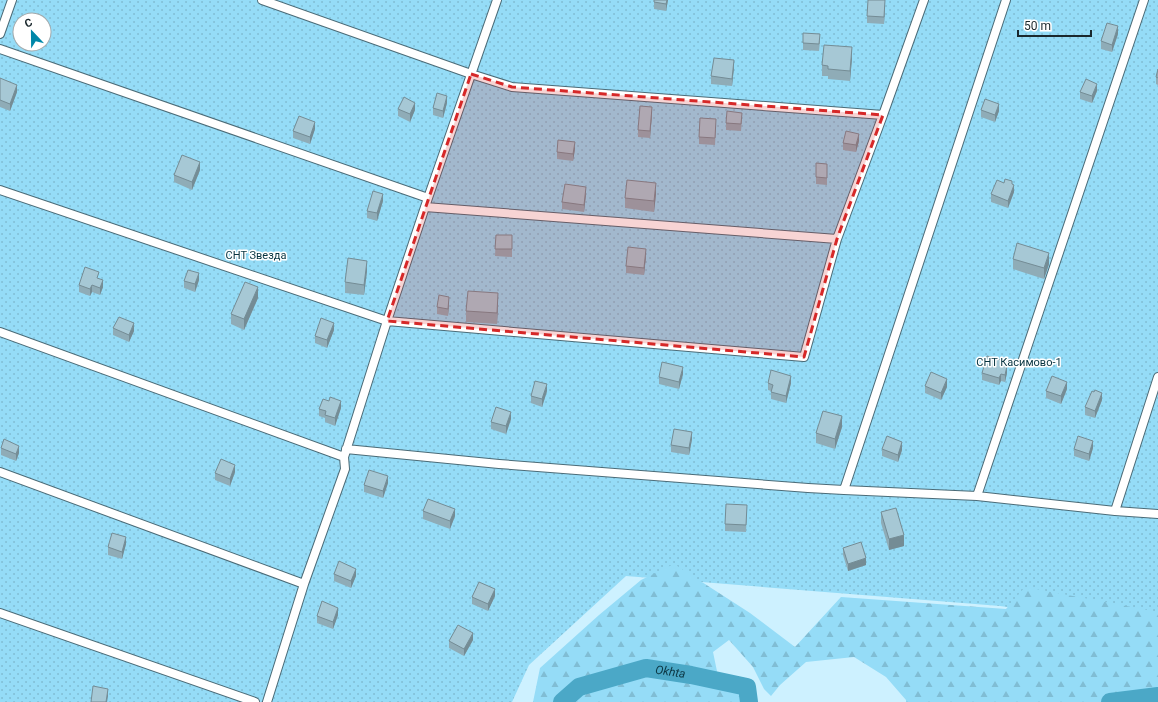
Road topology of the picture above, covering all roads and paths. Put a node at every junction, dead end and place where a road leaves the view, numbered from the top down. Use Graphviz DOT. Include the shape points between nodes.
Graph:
graph roads {
  1 [pos="12,0"];
  2 [pos="262,0"];
  3 [pos="497,0"];
  4 [pos="924,0"];
  5 [pos="1006,0"];
  6 [pos="1144,0"];
  7 [pos="0,34"];
  8 [pos="0,49"];
  9 [pos="470,74"];
  10 [pos="883,115"];
  11 [pos="0,190"];
  12 [pos="428,198"];
  13 [pos="425,207"];
  14 [pos="837,239"];
  15 [pos="387,321"];
  16 [pos="0,332"];
  17 [pos="1158,377"];
  18 [pos="346,449"];
  19 [pos="344,457"];
  20 [pos="0,472"];
  21 [pos="844,490"];
  22 [pos="977,496"];
  23 [pos="1115,511"];
  24 [pos="1158,514"];
  25 [pos="304,584"];
  26 [pos="0,614"];
  27 [pos="255,702"];
  28 [pos="267,702"];
  1 -- 7 [label="street"];
  2 -- 9 [label="street"];
  3 -- 9 [label="street"];
  4 -- 10 [label="street"];
  5 -- 21 [label="street"];
  6 -- 22 [label="street"];
  8 -- 12 [label="street"];
  9 -- 10 [label="street" via="512,86"];
  9 -- 12 [label="street"];
  10 -- 14 [label="street"];
  11 -- 15 [label="street"];
  12 -- 13 [label="street"];
  13 -- 14 [label="street"];
  13 -- 15 [label="street"];
  14 -- 15 [label="street" via="804,357"];
  15 -- 18 [label="street"];
  16 -- 19 [label="street"];
  17 -- 23 [label="street"];
  18 -- 19 [label="street"];
  18 -- 21 [label="street" via="499,464"];
  19 -- 25 [label="street" via="345,469"];
  20 -- 25 [label="street"];
  21 -- 22 [label="street"];
  22 -- 23 [label="street"];
  23 -- 24 [label="street"];
  25 -- 28 [label="street"];
  26 -- 27 [label="street"];
}
